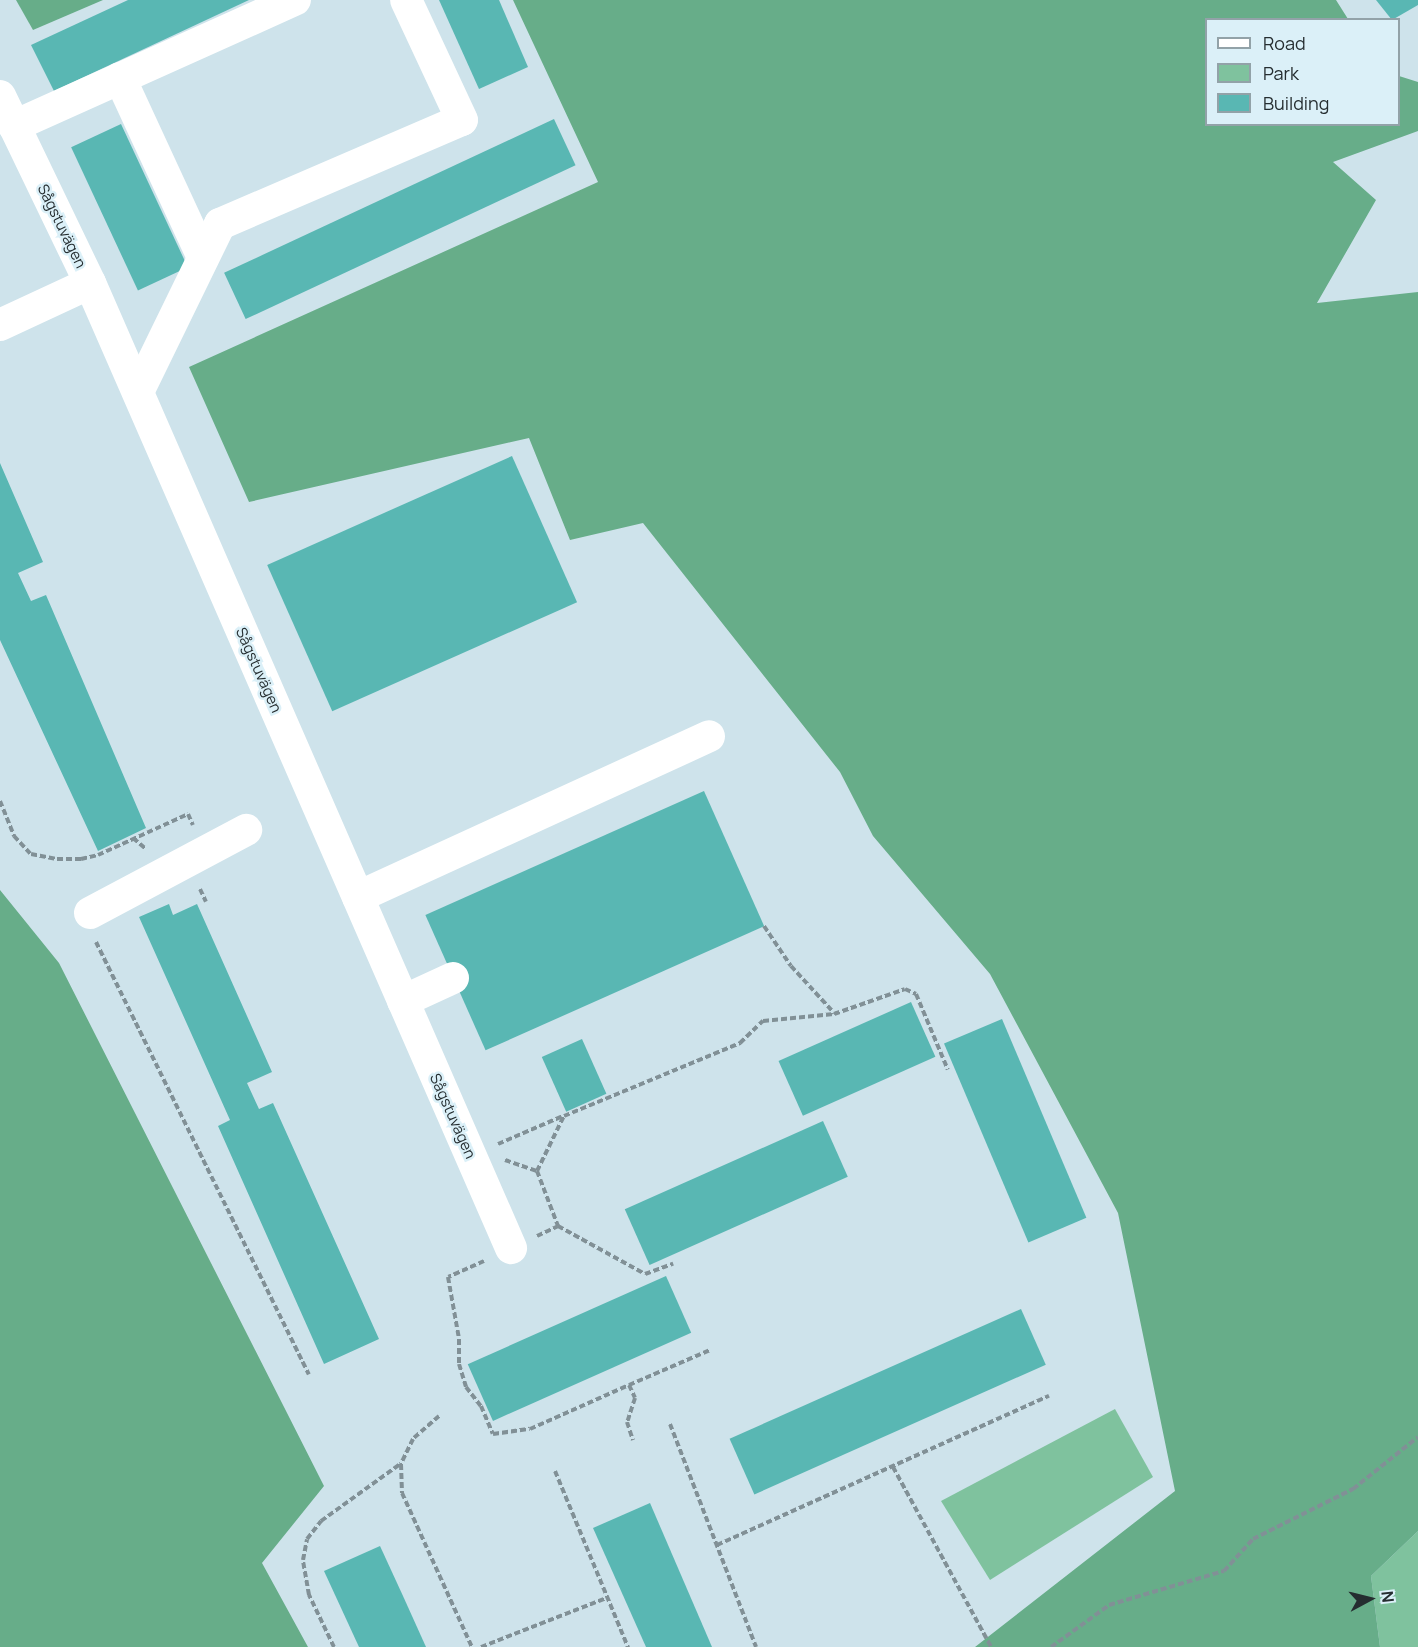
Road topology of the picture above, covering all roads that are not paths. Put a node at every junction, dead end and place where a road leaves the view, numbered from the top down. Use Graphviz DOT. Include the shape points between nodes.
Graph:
graph roads {
  1 [pos="295,0"];
  2 [pos="406,0"];
  3 [pos="120,78"];
  4 [pos="0,96"];
  5 [pos="14,126"];
  6 [pos="203,258"];
  7 [pos="90,283"];
  8 [pos="0,325"];
  9 [pos="138,392"];
  10 [pos="709,736"];
  11 [pos="246,830"];
  12 [pos="358,897"];
  13 [pos="90,913"];
  14 [pos="453,978"];
  15 [pos="403,1001"];
  16 [pos="511,1248"];
  1 -- 3 [label="street"];
  2 -- 6 [label="street" via="462,120 220,224"];
  3 -- 5 [label="street"];
  3 -- 6 [label="street"];
  4 -- 5 [label="street, Sågstuvägen"];
  5 -- 7 [label="street, Sågstuvägen"];
  6 -- 9 [label="street"];
  7 -- 8 [label="street"];
  7 -- 9 [label="street, Sågstuvägen"];
  9 -- 12 [label="street, Sågstuvägen"];
  10 -- 12 [label="street"];
  11 -- 13 [label="street"];
  12 -- 15 [label="street, Sågstuvägen"];
  14 -- 15 [label="street"];
  15 -- 16 [label="street, Sågstuvägen"];
}
